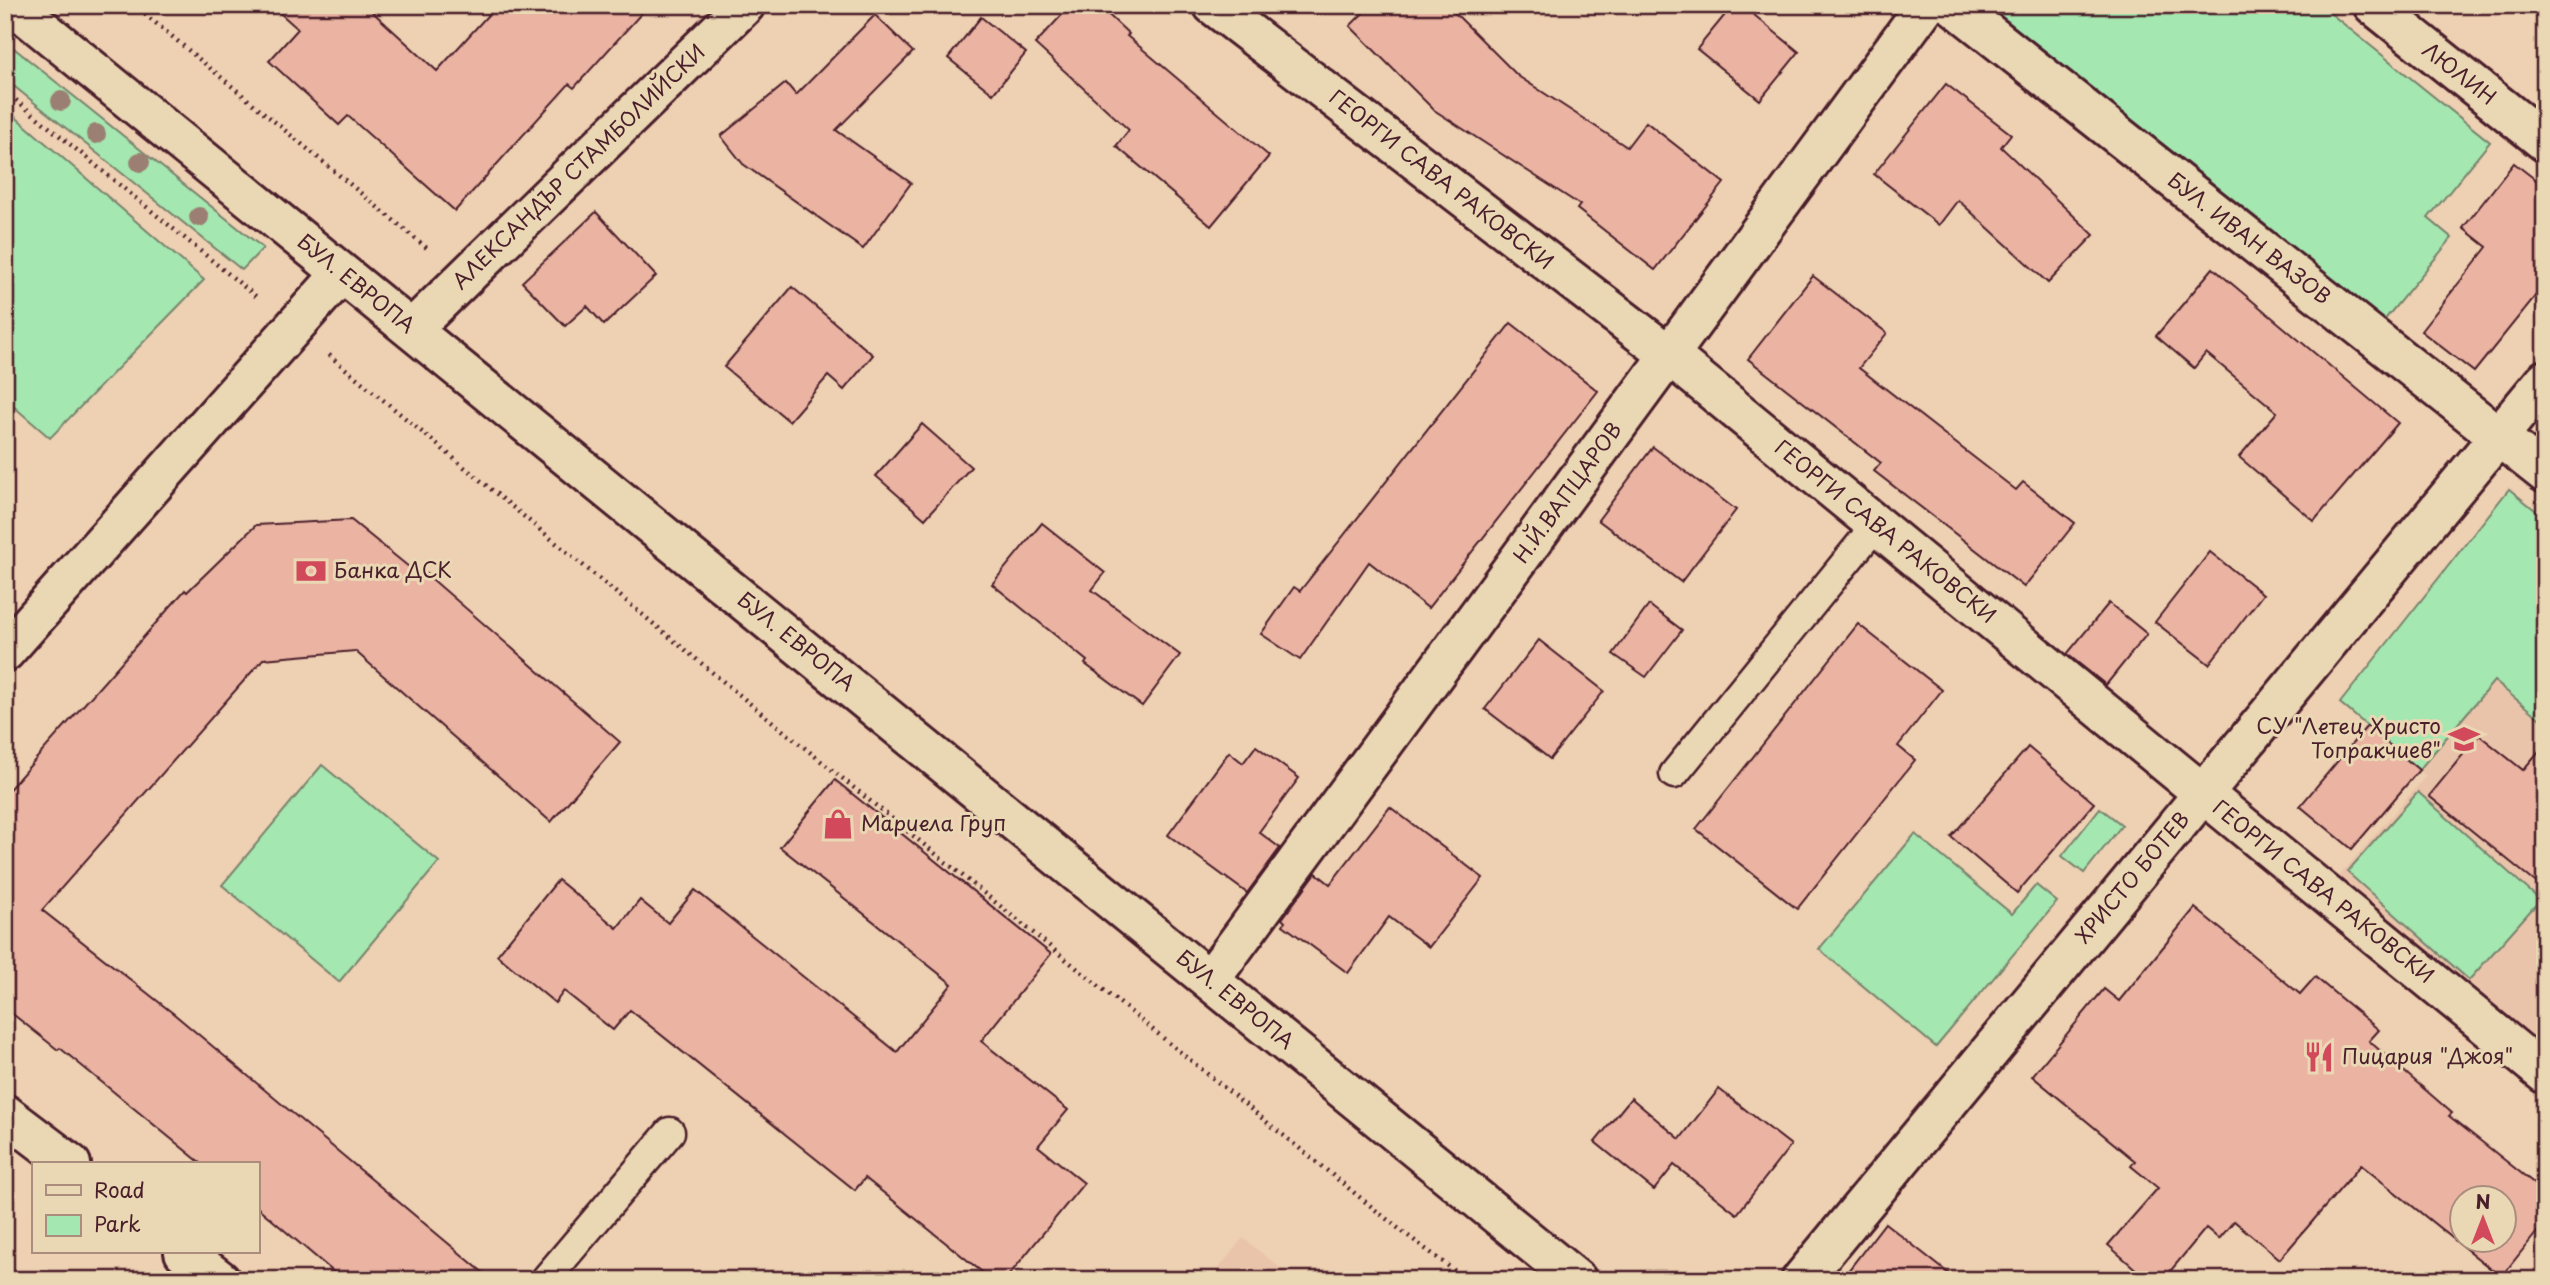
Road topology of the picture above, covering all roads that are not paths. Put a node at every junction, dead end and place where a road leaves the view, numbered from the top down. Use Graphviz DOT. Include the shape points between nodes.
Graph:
graph roads {
  1 [pos="13,5"];
  2 [pos="745,5"];
  3 [pos="1213,5"];
  4 [pos="1926,5"];
  5 [pos="1953,5"];
  6 [pos="2373,5"];
  7 [pos="2545,142"];
  8 [pos="341,274"];
  9 [pos="412,329"];
  10 [pos="1669,355"];
  11 [pos="2545,380"];
  12 [pos="2499,435"];
  13 [pos="2545,472"];
  14 [pos="1876,525"];
  15 [pos="5,652"];
  16 [pos="1674,774"];
  17 [pos="2203,794"];
  18 [pos="1210,980"];
  19 [pos="2545,1074"];
  20 [pos="5,1114"];
  21 [pos="670,1132"];
  22 [pos="68,1162"];
  23 [pos="187,1254"];
  24 [pos="220,1280"];
  25 [pos="545,1280"];
  26 [pos="1577,1280"];
  27 [pos="1801,1280"];
  1 -- 8 [label="street, БУЛ. ЕВРОПА"];
  2 -- 9 [label="street, АЛЕКСАНДЪР СТАМБОЛИЙСКИ"];
  3 -- 10 [label="street, ГЕОРГИ САВА РАКОВСКИ"];
  4 -- 10 [label="street, Н.Й.ВАПЦАРОВ"];
  5 -- 12 [label="street, БУЛ. ИВАН ВАЗОВ"];
  6 -- 7 [label="street, ЛЮЛИН"];
  8 -- 9 [label="street, БУЛ. ЕВРОПА"];
  8 -- 15 [label="street"];
  9 -- 18 [label="street, БУЛ. ЕВРОПА"];
  10 -- 14 [label="street, ГЕОРГИ САВА РАКОВСКИ"];
  10 -- 18 [label="street, Н.Й.ВАПЦАРОВ"];
  11 -- 12 [label="street, ХРИСТО БОТЕВ"];
  12 -- 13 [label="street, БУЛ. ИВАН ВАЗОВ"];
  12 -- 17 [label="street, ХРИСТО БОТЕВ"];
  14 -- 16 [label="lane"];
  14 -- 17 [label="street, ГЕОРГИ САВА РАКОВСКИ"];
  17 -- 19 [label="street, ГЕОРГИ САВА РАКОВСКИ"];
  17 -- 27 [label="street, ХРИСТО БОТЕВ"];
  18 -- 26 [label="street, БУЛ. ЕВРОПА"];
  20 -- 22 [label="street"];
  21 -- 25 [label="lane"];
  23 -- 24 [label="street"];
}
